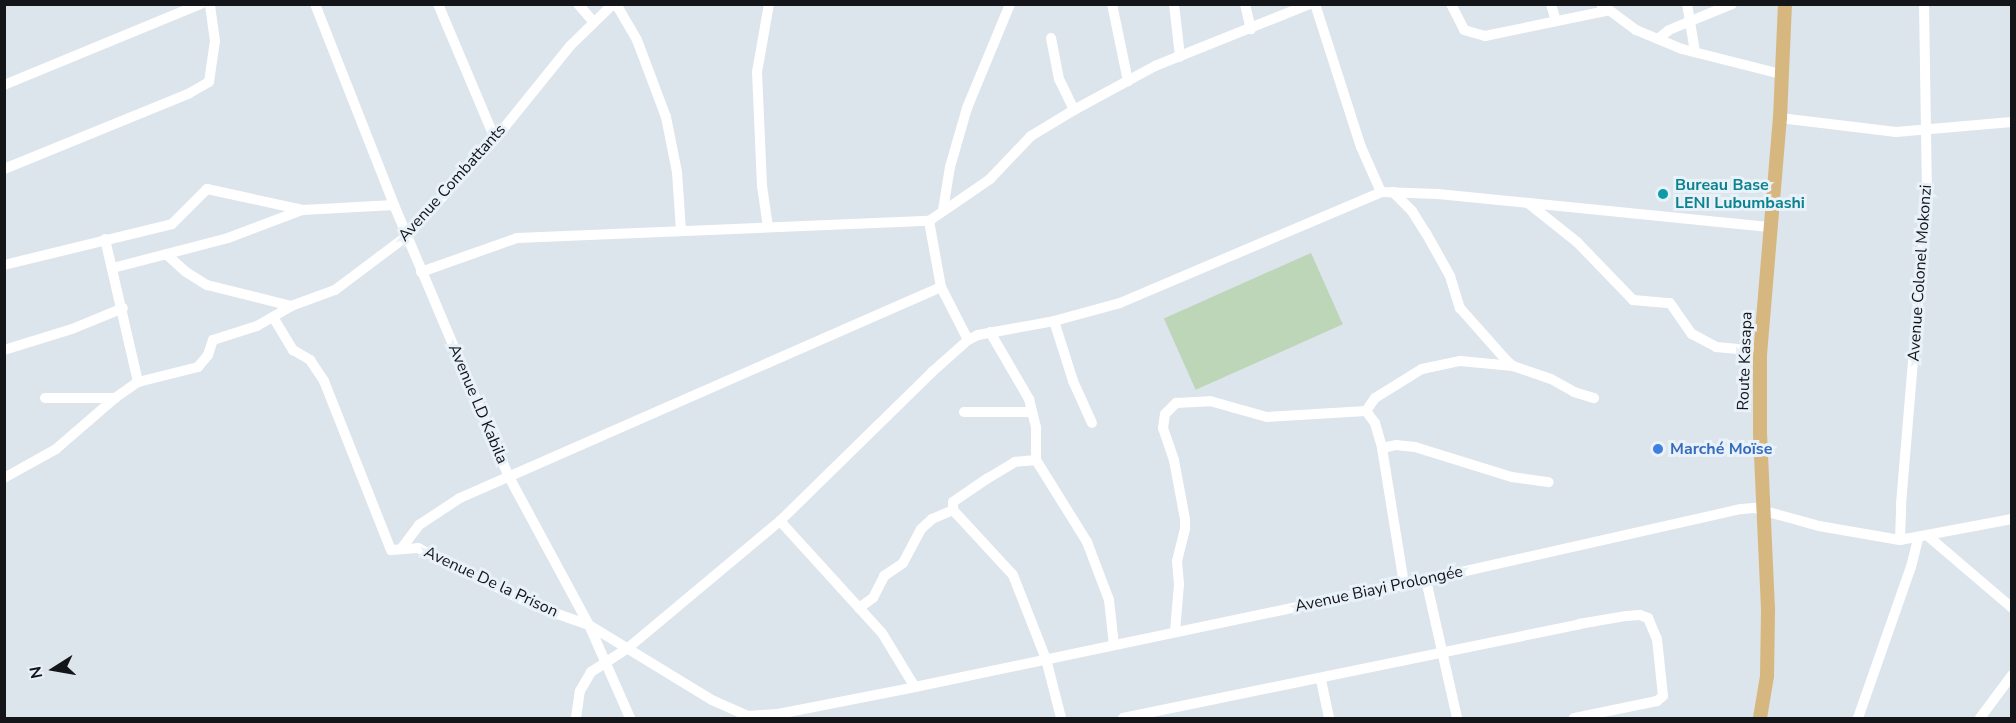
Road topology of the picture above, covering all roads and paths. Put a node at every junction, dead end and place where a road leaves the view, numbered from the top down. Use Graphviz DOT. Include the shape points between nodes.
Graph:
graph roads {
  1 [pos="201,4"];
  2 [pos="210,4"];
  3 [pos="315,4"];
  4 [pos="438,4"];
  5 [pos="578,4"];
  6 [pos="614,4"];
  7 [pos="769,4"];
  8 [pos="1010,4"];
  9 [pos="1112,4"];
  10 [pos="1174,4"];
  11 [pos="1245,4"];
  12 [pos="1313,4"];
  13 [pos="1451,4"];
  14 [pos="1551,4"];
  15 [pos="1687,4"];
  16 [pos="1732,4"];
  17 [pos="1785,4"];
  18 [pos="1923,4"];
  19 [pos="1604,8"];
  20 [pos="593,21"];
  21 [pos="1556,21"];
  22 [pos="1690,21"];
  23 [pos="1251,29"];
  24 [pos="1052,38"];
  25 [pos="1658,39"];
  26 [pos="1695,52"];
  27 [pos="1180,57"];
  28 [pos="1781,74"];
  29 [pos="1128,81"];
  30 [pos="4,85"];
  31 [pos="1074,110"];
  32 [pos="1780,118"];
  33 [pos="2012,122"];
  34 [pos="1927,129"];
  35 [pos="495,139"];
  36 [pos="4,169"];
  37 [pos="1381,192"];
  38 [pos="1394,192"];
  39 [pos="1528,203"];
  40 [pos="394,205"];
  41 [pos="303,210"];
  42 [pos="943,210"];
  43 [pos="929,221"];
  44 [pos="768,227"];
  45 [pos="1771,227"];
  46 [pos="681,231"];
  47 [pos="407,236"];
  48 [pos="105,239"];
  49 [pos="166,254"];
  50 [pos="4,265"];
  51 [pos="112,268"];
  52 [pos="422,272"];
  53 [pos="941,287"];
  54 [pos="291,306"];
  55 [pos="123,308"];
  56 [pos="273,317"];
  57 [pos="1054,321"];
  58 [pos="990,332"];
  59 [pos="968,340"];
  60 [pos="4,350"];
  61 [pos="1760,351"];
  62 [pos="1513,366"];
  63 [pos="138,382"];
  64 [pos="45,398"];
  65 [pos="115,398"];
  66 [pos="1593,398"];
  67 [pos="1366,411"];
  68 [pos="964,412"];
  69 [pos="1032,412"];
  70 [pos="1092,423"];
  71 [pos="1382,448"];
  72 [pos="1036,460"];
  73 [pos="509,477"];
  74 [pos="4,478"];
  75 [pos="1549,482"];
  76 [pos="953,510"];
  77 [pos="1763,511"];
  78 [pos="2012,519"];
  79 [pos="780,520"];
  80 [pos="1923,538"];
  81 [pos="1900,540"];
  82 [pos="396,550"];
  83 [pos="1426,580"];
  84 [pos="1404,584"];
  85 [pos="859,608"];
  86 [pos="2012,608"];
  87 [pos="589,625"];
  88 [pos="1175,632"];
  89 [pos="1114,645"];
  90 [pos="628,648"];
  91 [pos="1441,652"];
  92 [pos="1046,659"];
  93 [pos="606,662"];
  94 [pos="2012,675"];
  95 [pos="1321,680"];
  96 [pos="915,687"];
  97 [pos="748,717"];
  98 [pos="576,718"];
  99 [pos="630,718"];
  100 [pos="1061,718"];
  101 [pos="1123,718"];
  102 [pos="1329,718"];
  103 [pos="1457,718"];
  104 [pos="1574,718"];
  105 [pos="1760,718"];
  106 [pos="1858,718"];
  107 [pos="1980,718"];
  1 -- 30 [label="street"];
  2 -- 36 [label="street" via="215,41 209,82"];
  3 -- 40 [label="street, Avenue LD Kabila"];
  4 -- 35 [label="street"];
  5 -- 20 [label="street"];
  6 -- 20 [label="street, Avenue Combattants"];
  6 -- 46 [label="street" via="637,40 666,117 677,172"];
  7 -- 44 [label="street" via="757,72 762,186"];
  8 -- 42 [label="street" via="967,108 950,167"];
  9 -- 29 [label="street"];
  10 -- 27 [label="street"];
  11 -- 23 [label="street"];
  12 -- 23 [label="street"];
  12 -- 37 [label="street" via="1361,147"];
  13 -- 21 [label="street" via="1464,30 1473,34 1506,32"];
  14 -- 21 [label="street"];
  15 -- 22 [label="street"];
  16 -- 22 [label="street"];
  17 -- 28 [label="main road, Route Kasapa"];
  18 -- 34 [label="street, Avenue Colonel Mokonzi"];
  19 -- 21 [label="street"];
  19 -- 25 [label="street" via="1636,30"];
  20 -- 35 [label="street, Avenue Combattants"];
  22 -- 25 [label="street"];
  22 -- 26 [label="street"];
  23 -- 27 [label="street"];
  24 -- 31 [label="street" via="1059,79"];
  25 -- 26 [label="street"];
  26 -- 28 [label="street"];
  27 -- 29 [label="street"];
  28 -- 32 [label="main road, Route Kasapa"];
  29 -- 31 [label="street"];
  31 -- 42 [label="street" via="1031,136 990,179"];
  32 -- 34 [label="street" via="1896,132"];
  32 -- 45 [label="main road, Route Kasapa"];
  33 -- 34 [label="street"];
  34 -- 81 [label="street, Avenue Colonel Mokonzi" via="1927,195"];
  35 -- 47 [label="street, Avenue Combattants"];
  37 -- 38 [label="street"];
  37 -- 57 [label="street" via="1120,303"];
  38 -- 39 [label="street"];
  38 -- 62 [label="street" via="1426,232 1449,276 1460,308"];
  39 -- 45 [label="street"];
  39 -- 61 [label="street" via="1577,242 1633,300 1670,303 1692,334 1716,347"];
  40 -- 41 [label="street"];
  40 -- 47 [label="street, Avenue LD Kabila"];
  41 -- 48 [label="street" via="207,189 172,224"];
  41 -- 49 [label="street" via="228,238"];
  42 -- 43 [label="street"];
  43 -- 44 [label="street"];
  43 -- 53 [label="street"];
  44 -- 46 [label="street"];
  45 -- 61 [label="main road, Route Kasapa"];
  46 -- 52 [label="street" via="510,239"];
  47 -- 52 [label="street, Avenue LD Kabila"];
  47 -- 54 [label="street, Avenue Combattants" via="335,290"];
  48 -- 50 [label="street"];
  48 -- 51 [label="street"];
  49 -- 51 [label="street"];
  49 -- 54 [label="street" via="207,285"];
  51 -- 55 [label="street"];
  52 -- 73 [label="street, Avenue LD Kabila"];
  53 -- 59 [label="street"];
  53 -- 73 [label="street"];
  54 -- 56 [label="street, Avenue Combattants"];
  55 -- 60 [label="street"];
  55 -- 63 [label="street"];
  56 -- 63 [label="street, Avenue Combattants" via="213,340 198,367"];
  56 -- 82 [label="street" via="292,350 309,360 324,381"];
  57 -- 58 [label="street"];
  57 -- 70 [label="street" via="1073,381"];
  58 -- 59 [label="street"];
  58 -- 69 [label="street" via="1029,399"];
  59 -- 79 [label="street"];
  61 -- 77 [label="main road, Route Kasapa"];
  62 -- 66 [label="street"];
  62 -- 67 [label="street" via="1460,361 1422,369 1375,398"];
  63 -- 65 [label="street, Avenue Combattants"];
  64 -- 65 [label="street"];
  65 -- 74 [label="street, Avenue Combattants" via="56,449"];
  67 -- 71 [label="street" via="1375,423"];
  67 -- 88 [label="street" via="1267,417 1210,401 1188,401 1169,407 1163,428 1174,460 1185,519 1177,561"];
  68 -- 69 [label="street"];
  69 -- 72 [label="street"];
  71 -- 75 [label="street" via="1415,447 1512,477"];
  71 -- 84 [label="street"];
  72 -- 76 [label="street" via="1015,462 988,478 953,501"];
  72 -- 89 [label="street" via="1087,542 1109,600"];
  73 -- 82 [label="street" via="460,498 435,514"];
  73 -- 87 [label="street, Avenue LD Kabila"];
  76 -- 85 [label="street" via="921,529 903,564 884,576 873,598"];
  76 -- 92 [label="street" via="1013,575"];
  77 -- 81 [label="street, Avenue Biayi Prolongée"];
  77 -- 83 [label="street, Avenue Biayi Prolongée" via="1741,509"];
  77 -- 105 [label="main road, Route Kasapa" via="1768,609 1767,676"];
  78 -- 80 [label="street, Avenue Biayi Prolongée"];
  79 -- 85 [label="street"];
  79 -- 90 [label="street"];
  80 -- 81 [label="street, Avenue Biayi Prolongée"];
  80 -- 86 [label="street"];
  80 -- 106 [label="street"];
  82 -- 87 [label="street, Avenue De la Prison" via="418,548 536,606"];
  83 -- 84 [label="street, Avenue Biayi Prolongée"];
  83 -- 91 [label="street"];
  84 -- 88 [label="street, Avenue Biayi Prolongée"];
  85 -- 96 [label="street" via="882,633"];
  87 -- 90 [label="street"];
  87 -- 93 [label="street, Avenue LD Kabila"];
  88 -- 89 [label="street, Avenue Biayi Prolongée"];
  89 -- 92 [label="street, Avenue Biayi Prolongée"];
  90 -- 93 [label="street"];
  90 -- 97 [label="street" via="712,700"];
  91 -- 95 [label="street"];
  91 -- 103 [label="street"];
  91 -- 104 [label="street" via="1626,616 1648,618 1658,639 1663,696 1657,701"];
  92 -- 96 [label="street, Avenue Biayi Prolongée"];
  92 -- 100 [label="street"];
  93 -- 98 [label="street" via="591,672 580,692"];
  93 -- 99 [label="street, Avenue LD Kabila"];
  94 -- 107 [label="street"];
  95 -- 101 [label="street"];
  95 -- 102 [label="street"];
  96 -- 97 [label="street, Avenue Biayi Prolongée"];
}
